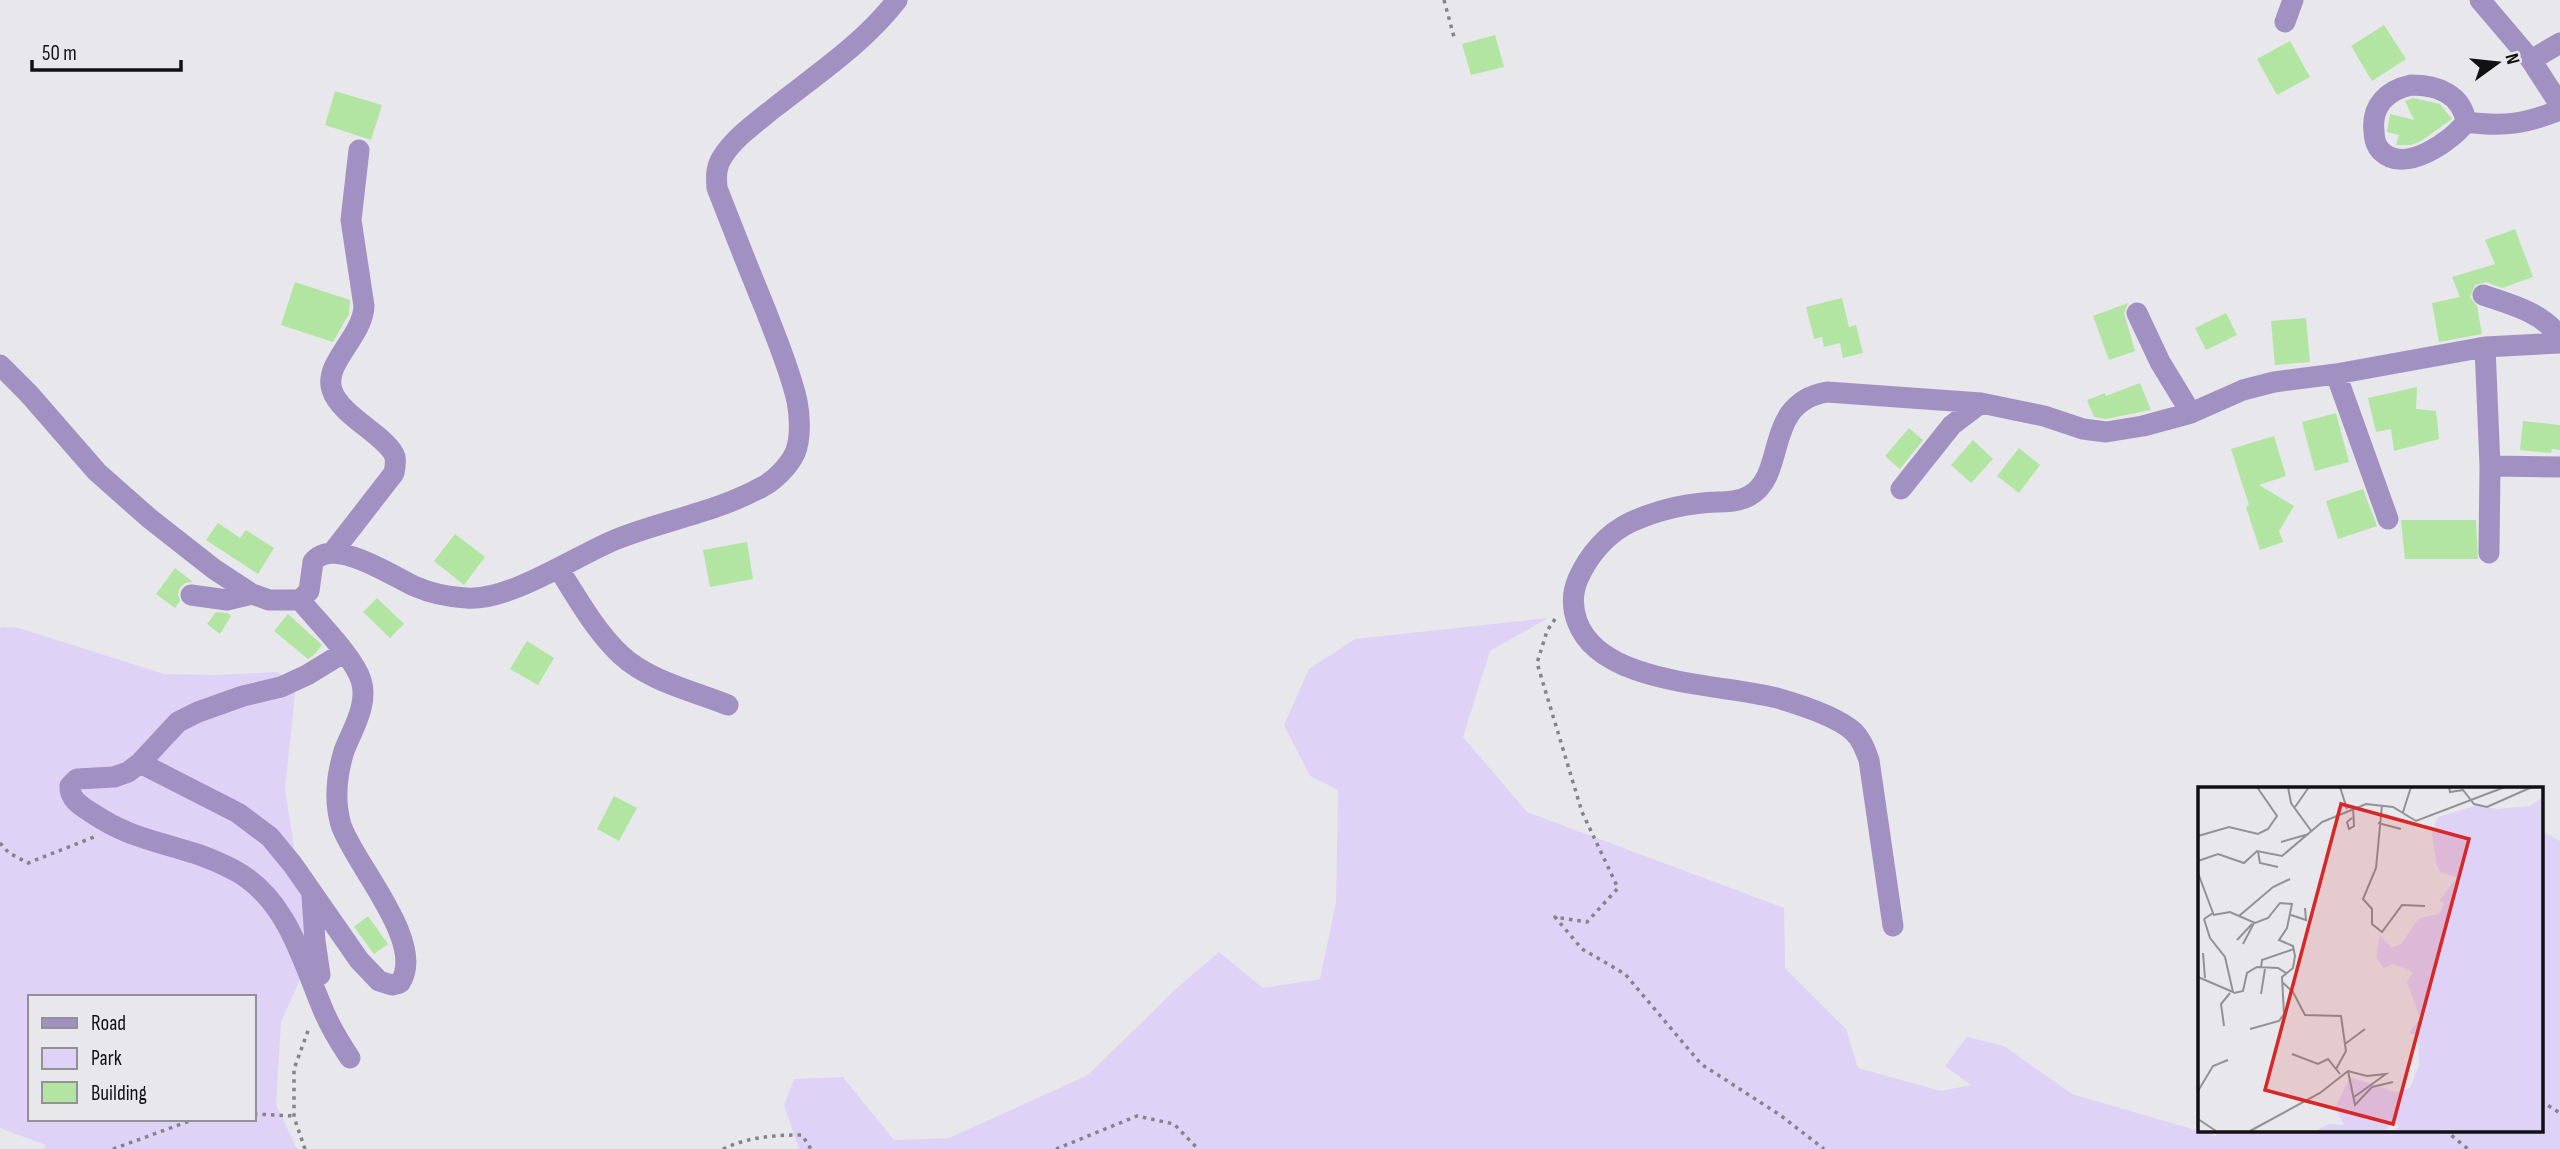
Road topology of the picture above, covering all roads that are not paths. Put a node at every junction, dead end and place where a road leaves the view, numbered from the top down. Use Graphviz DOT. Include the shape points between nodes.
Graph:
graph roads {
  1 [pos="897,0"];
  2 [pos="2293,0"];
  3 [pos="2480,0"];
  4 [pos="2285,22"];
  5 [pos="2560,43"];
  6 [pos="2531,60"];
  7 [pos="2560,107"];
  8 [pos="2466,122"];
  9 [pos="359,150"];
  10 [pos="2483,295"];
  11 [pos="2137,313"];
  12 [pos="2560,337"];
  13 [pos="2560,343"];
  14 [pos="2485,347"];
  15 [pos="0,365"];
  16 [pos="2336,374"];
  17 [pos="1981,403"];
  18 [pos="2191,413"];
  19 [pos="2490,466"];
  20 [pos="2560,467"];
  21 [pos="1901,489"];
  22 [pos="2388,520"];
  23 [pos="331,553"];
  24 [pos="2489,553"];
  25 [pos="558,568"];
  26 [pos="252,594"];
  27 [pos="191,595"];
  28 [pos="300,600"];
  29 [pos="343,653"];
  30 [pos="728,705"];
  31 [pos="140,763"];
  32 [pos="312,894"];
  33 [pos="1893,926"];
  34 [pos="316,1017"];
  35 [pos="350,1058"];
  1 -- 25 [label="street" via="864,36 751,126 722,158 716,172 717,188 798,403 795,453 764,486 715,508 616,539"];
  2 -- 4 [label="street"];
  3 -- 6 [label="street"];
  5 -- 6 [label="street"];
  6 -- 7 [label="street"];
  7 -- 8 [label="street" via="2520,124"];
  9 -- 23 [label="street" via="351,219 363,319 334,366 331,387 344,409 391,450 395,464 394,473"];
  10 -- 12 [label="street" via="2533,314"];
  11 -- 18 [label="street"];
  13 -- 14 [label="street"];
  14 -- 16 [label="street"];
  14 -- 19 [label="street"];
  15 -- 26 [label="street" via="97,472 149,518"];
  16 -- 18 [label="street" via="2243,390"];
  16 -- 22 [label="street"];
  17 -- 18 [label="street" via="2106,432"];
  17 -- 21 [label="street" via="1952,425"];
  17 -- 33 [label="street" via="1813,394 1797,404 1786,420 1768,472 1749,496 1731,502 1689,503 1626,524 1601,544 1576,584 1573,607 1580,629 1616,661 1659,678 1776,698 1854,732 1869,760"];
  19 -- 20 [label="street"];
  19 -- 24 [label="street"];
  23 -- 25 [label="street" via="369,564 426,591 465,598 500,593"];
  23 -- 28 [label="street" via="313,562 310,587"];
  25 -- 30 [label="street" via="621,655 648,673"];
  26 -- 27 [label="street" via="227,600"];
  26 -- 28 [label="street" via="269,600"];
  28 -- 29 [label="street"];
  29 -- 31 [label="street" via="281,687 243,696 178,722"];
  29 -- 32 [label="street" via="363,691 337,783 340,822 349,845 394,917 405,968 400,983 379,981"];
  31 -- 32 [label="street" via="238,813 270,837"];
  31 -- 34 [label="street" via="114,777 77,779 69,786 72,797 115,829 214,860 260,890 297,941"];
  32 -- 34 [label="street"];
  34 -- 35 [label="street"];
}
